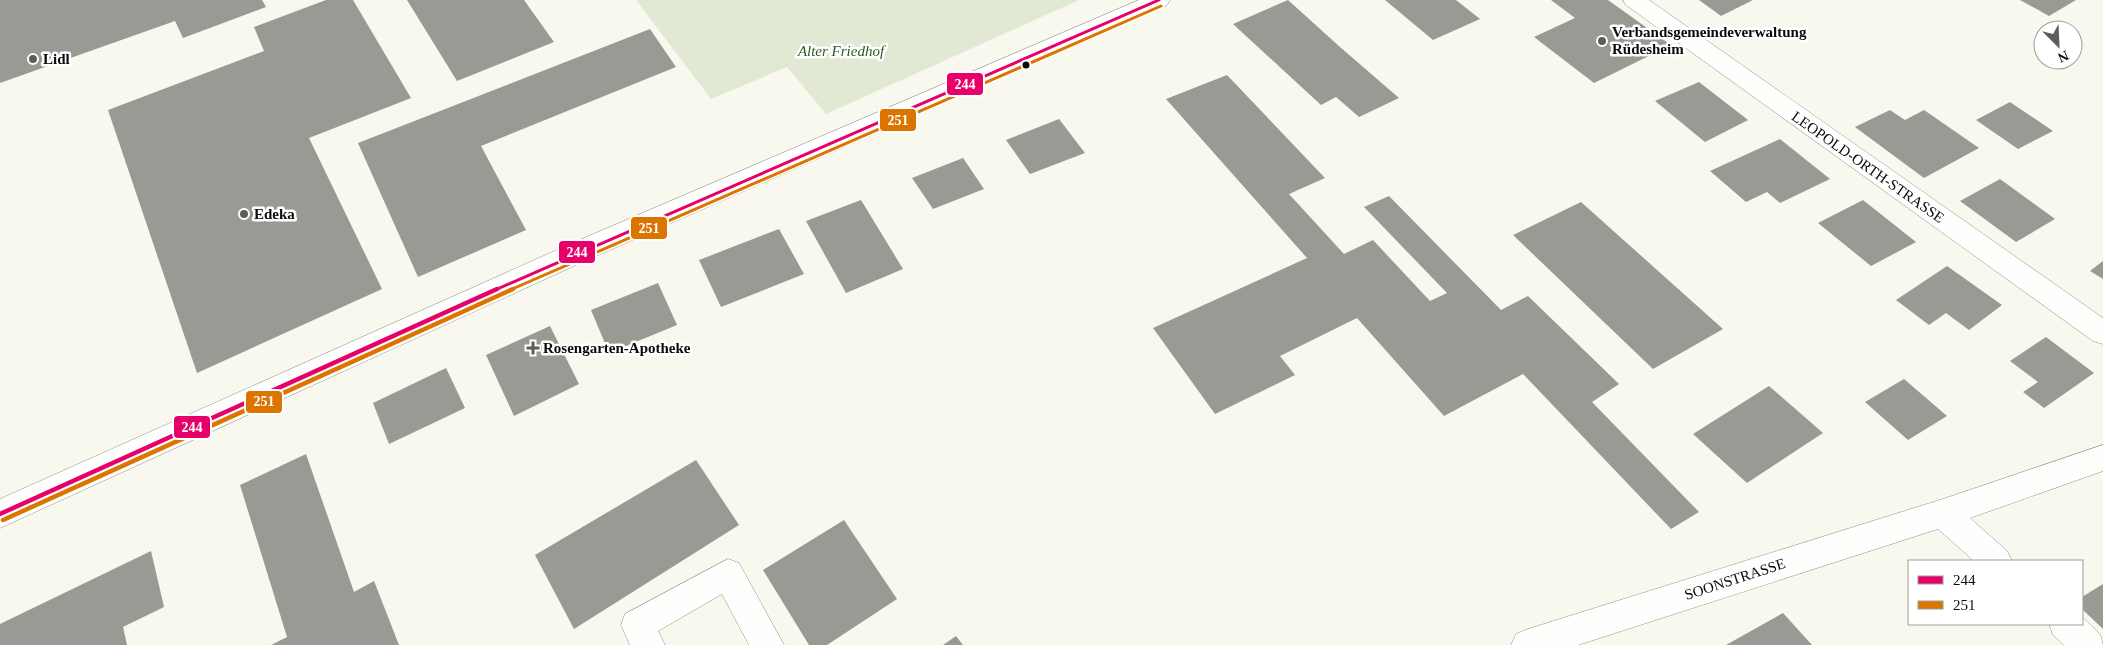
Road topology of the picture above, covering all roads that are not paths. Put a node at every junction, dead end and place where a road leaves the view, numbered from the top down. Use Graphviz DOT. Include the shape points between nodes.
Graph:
graph roads {
  1 [pos="1159,0"];
  2 [pos="1634,0"];
  3 [pos="2103,333"];
  4 [pos="2103,458"];
  5 [pos="1942,513"];
  6 [pos="0,514"];
  7 [pos="1995,560"];
  8 [pos="2066,625"];
  9 [pos="648,645"];
  10 [pos="767,645"];
  11 [pos="1528,645"];
  12 [pos="2088,645"];
  1 -- 6 [label="street" via="950,88 420,321"];
  2 -- 3 [label="street, LEOPOLD-ORTH-STRASSE"];
  4 -- 5 [label="street, SOONSTRASSE"];
  5 -- 7 [label="street"];
  5 -- 11 [label="street, SOONSTRASSE"];
  8 -- 12 [label="street"];
  9 -- 10 [label="street" via="637,625 728,574"];
}
